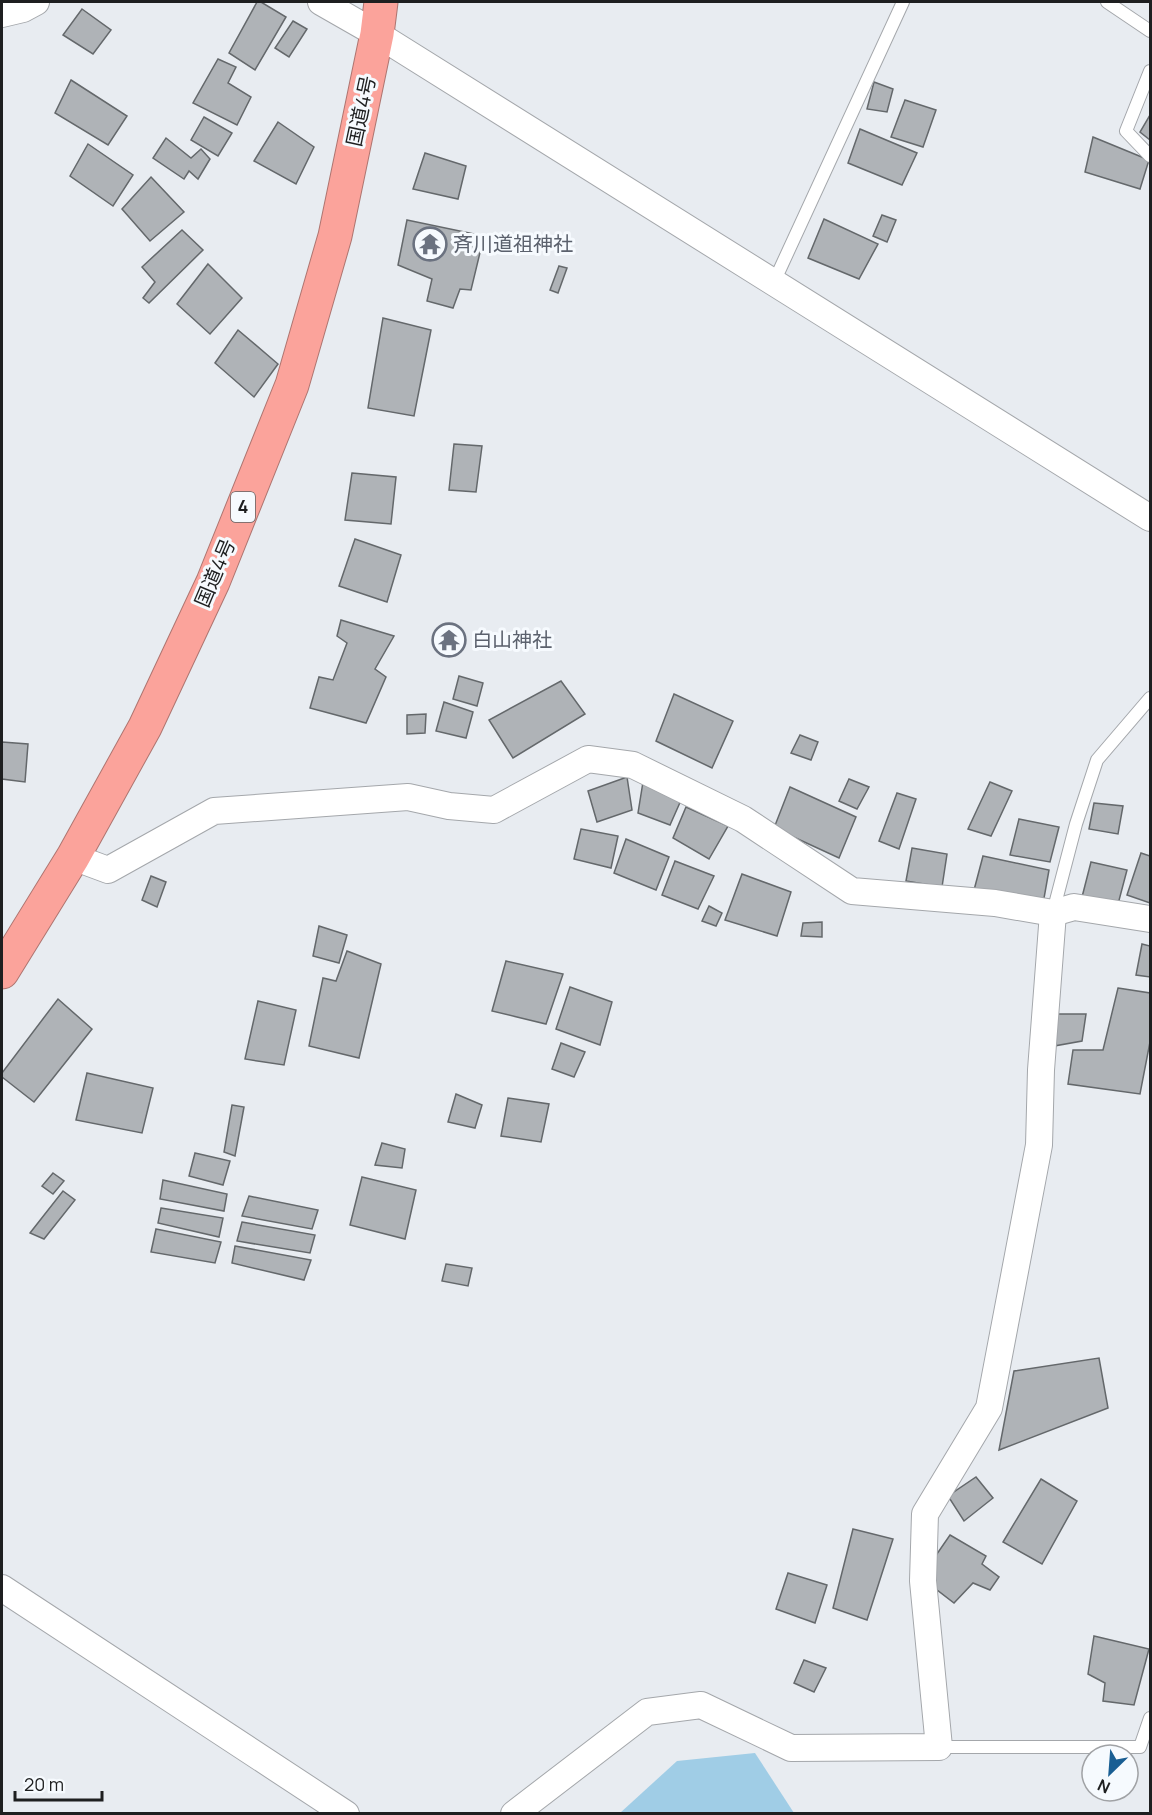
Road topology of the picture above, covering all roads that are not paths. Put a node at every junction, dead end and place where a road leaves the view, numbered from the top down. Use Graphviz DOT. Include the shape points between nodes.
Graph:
graph roads {
  1 [pos="36,2"];
  2 [pos="321,2"];
  3 [pos="381,2"];
  4 [pos="903,2"];
  5 [pos="1107,2"];
  6 [pos="2,14"];
  7 [pos="1150,31"];
  8 [pos="377,34"];
  9 [pos="1150,71"];
  10 [pos="1150,156"];
  11 [pos="774,282"];
  12 [pos="1150,518"];
  13 [pos="1150,698"];
  14 [pos="73,857"];
  15 [pos="1053,913"];
  16 [pos="1150,919"];
  17 [pos="5,962"];
  18 [pos="2,1588"];
  19 [pos="1150,1718"];
  20 [pos="939,1747"];
  21 [pos="346,1814"];
  22 [pos="514,1814"];
  1 -- 6 [label="street"];
  2 -- 8 [label="street"];
  3 -- 8 [label="highway, 国道4号 / 4"];
  4 -- 11 [label="lane"];
  5 -- 7 [label="lane"];
  8 -- 11 [label="street"];
  8 -- 14 [label="highway, 国道4号 / 4" via="335,236 292,385 213,582 145,727"];
  9 -- 10 [label="lane" via="1126,131"];
  11 -- 12 [label="street"];
  13 -- 15 [label="lane" via="1097,760"];
  14 -- 15 [label="street" via="108,870 213,812 408,796 449,806 494,810 588,759 633,765 743,819 852,891 995,903"];
  14 -- 17 [label="highway, 国道4号 / 4"];
  15 -- 16 [label="street" via="1074,907"];
  15 -- 20 [label="street" via="1039,1145 989,1408 925,1514 923,1581"];
  18 -- 21 [label="street"];
  19 -- 20 [label="lane" via="1140,1747"];
  20 -- 22 [label="street" via="791,1748 700,1705 647,1712"];
}
